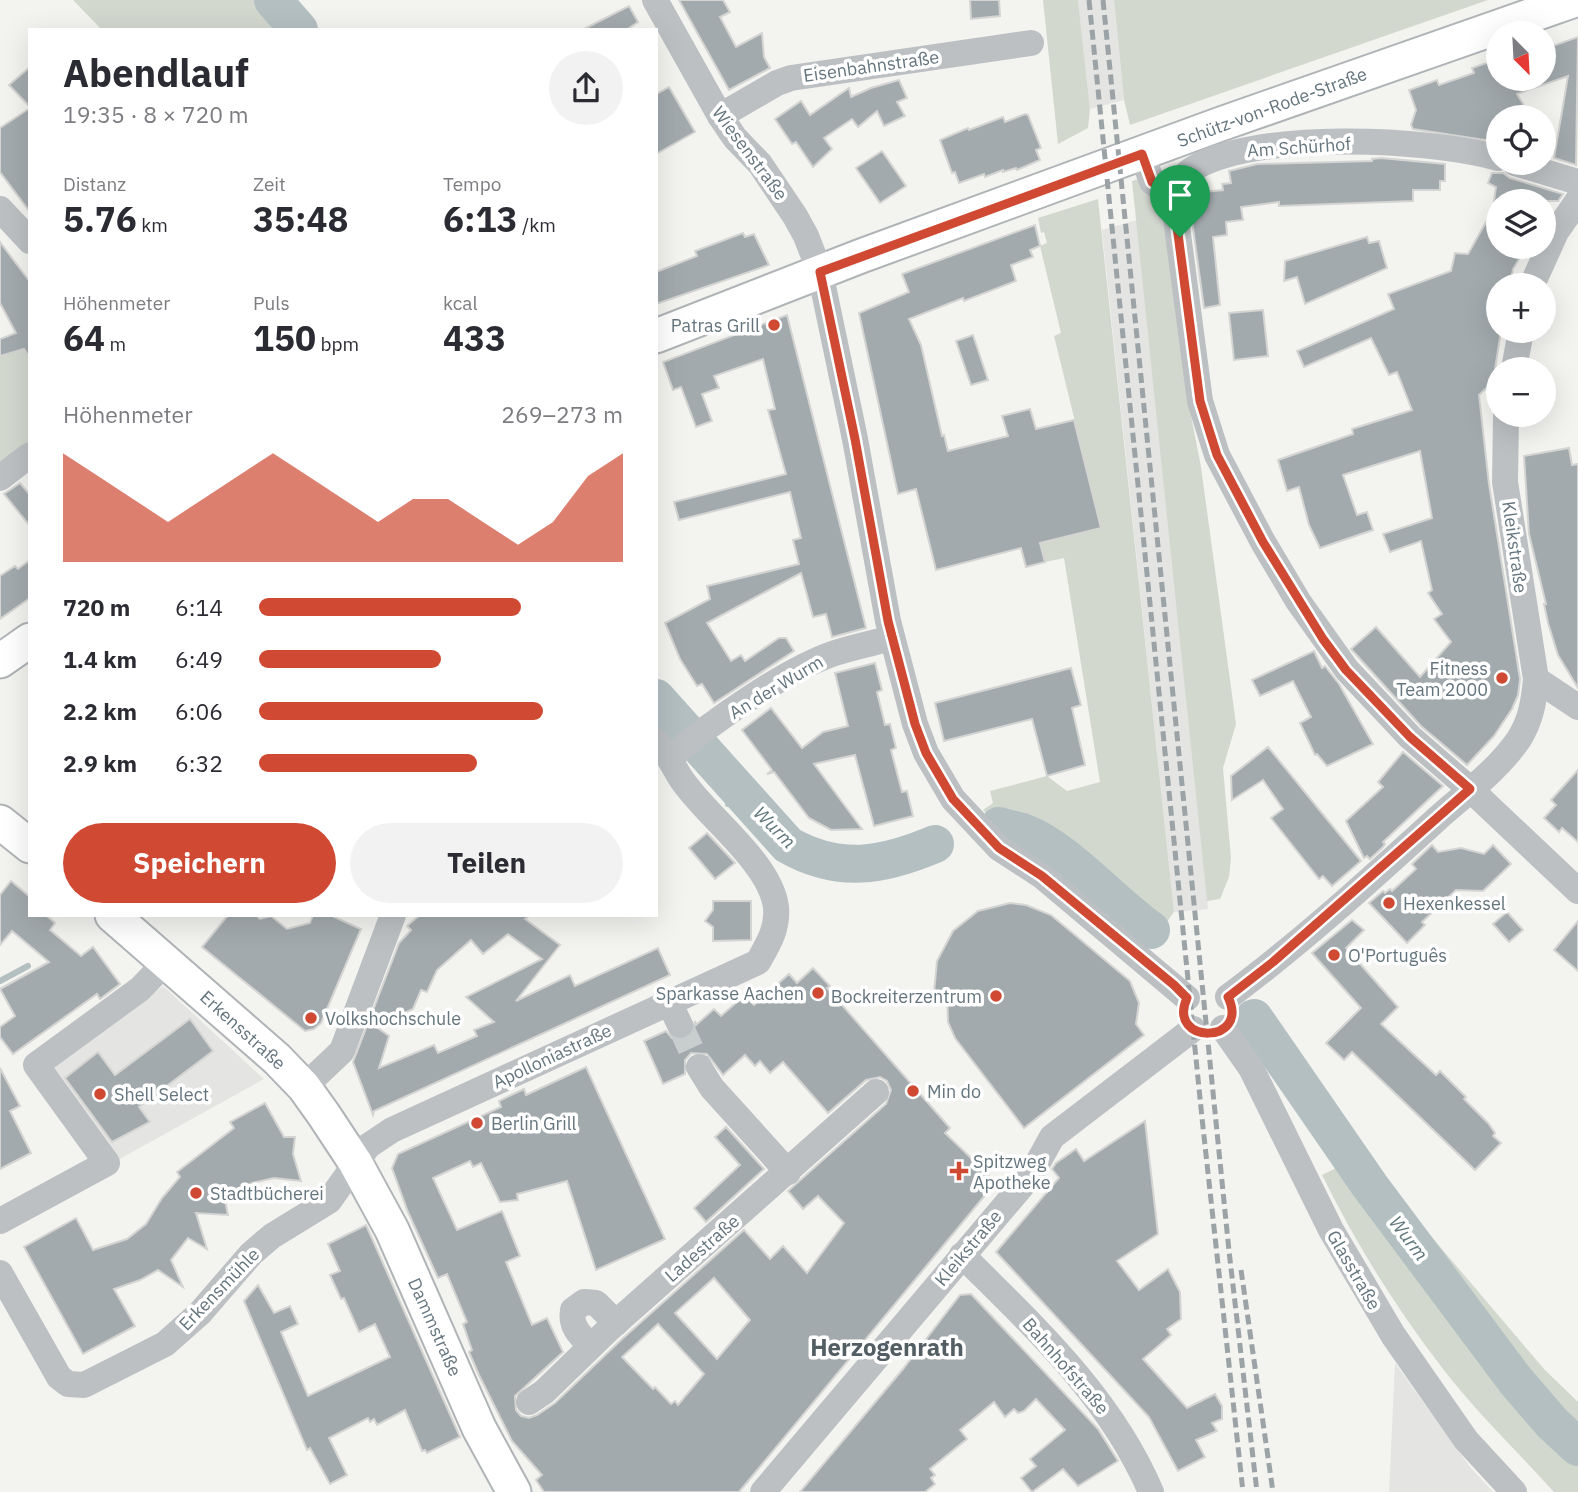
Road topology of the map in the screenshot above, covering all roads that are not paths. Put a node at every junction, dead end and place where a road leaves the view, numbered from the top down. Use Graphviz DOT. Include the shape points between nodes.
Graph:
graph roads {
  1 [pos="655,0"];
  2 [pos="1574,0"];
  3 [pos="1031,43"];
  4 [pos="720,116"];
  5 [pos="1142,154"];
  6 [pos="1486,156"];
  7 [pos="1556,175"];
  8 [pos="1578,181"];
  9 [pos="1173,196"];
  10 [pos="1578,200"];
  11 [pos="0,209"];
  12 [pos="28,239"];
  13 [pos="820,272"];
  14 [pos="1537,273"];
  15 [pos="658,336"];
  16 [pos="1506,427"];
  17 [pos="28,457"];
  18 [pos="0,478"];
  19 [pos="892,638"];
  20 [pos="28,641"];
  21 [pos="0,661"];
  22 [pos="1536,679"];
  23 [pos="1578,707"];
  24 [pos="666,750"];
  25 [pos="1470,789"];
  26 [pos="0,802"];
  27 [pos="15,835"];
  28 [pos="1578,891"];
  29 [pos="114,917"];
  30 [pos="390,922"];
  31 [pos="167,961"];
  32 [pos="758,962"];
  33 [pos="1228,997"];
  34 [pos="1187,998"];
  35 [pos="1223,1028"];
  36 [pos="1193,1029"];
  37 [pos="699,1067"];
  38 [pos="304,1087"];
  39 [pos="876,1092"];
  40 [pos="355,1162"];
  41 [pos="788,1172"];
  42 [pos="0,1221"];
  43 [pos="962,1255"];
  44 [pos="0,1273"];
  45 [pos="616,1323"];
  46 [pos="591,1346"];
  47 [pos="529,1402"];
  48 [pos="514,1492"];
  49 [pos="763,1492"];
  50 [pos="1151,1492"];
  51 [pos="1514,1492"];
  1 -- 4 [label="street, Wiesenstraße"];
  2 -- 5 [label="main road, Schütz-von-Rode-Straße"];
  3 -- 4 [label="street, Eisenbahnstraße" via="791,78"];
  4 -- 13 [label="street, Wiesenstraße" via="779,191 806,236"];
  5 -- 9 [label="street" via="1152,182"];
  5 -- 13 [label="main road, Schütz-von-Rode-Straße"];
  6 -- 9 [label="street, Am Schürhof" via="1412,143 1257,146 1227,153 1190,170"];
  7 -- 8 [label="street"];
  9 -- 25 [label="street" via="1200,401 1217,455 1298,601 1346,670 1410,737"];
  10 -- 14 [label="street" via="1556,232"];
  11 -- 12 [label="street"];
  13 -- 15 [label="main road, Schütz-von-Rode-Straße"];
  13 -- 19 [label="street, Wiesenstraße"];
  16 -- 22 [label="street, Kleikstraße" via="1505,482"];
  17 -- 18 [label="street"];
  19 -- 24 [label="street, An der Wurm" via="834,653 797,670"];
  19 -- 34 [label="street, Wiesenstraße" via="915,724 953,799 999,848 1061,891"];
  20 -- 21 [label="main road"];
  22 -- 23 [label="street"];
  22 -- 25 [label="street, Kleikstraße" via="1533,709 1520,738"];
  24 -- 32 [label="street, An der Wurm" via="680,777 769,886 776,907 775,932"];
  25 -- 28 [label="street"];
  25 -- 33 [label="street, Kleikstraße"];
  26 -- 27 [label="main road"];
  29 -- 31 [label="main road, Erkensstraße"];
  30 -- 38 [label="street" via="342,1051"];
  31 -- 38 [label="main road, Erkensstraße"];
  31 -- 42 [label="street" via="140,989 36,1065 107,1163"];
  32 -- 40 [label="street, Apolloniastraße" via="675,1013 392,1130 368,1146"];
  33 -- 34 [label="street" via="1208,986"];
  33 -- 35 [label="street" via="1232,1014"];
  34 -- 36 [label="street" via="1185,1017"];
  35 -- 36 [label="street" via="1210,1034"];
  35 -- 51 [label="street, Glasstraße" via="1251,1068 1331,1230 1392,1335 1466,1440"];
  36 -- 43 [label="street, Kleikstraße" via="1052,1137 1031,1175"];
  37 -- 41 [label="street" via="712,1088"];
  38 -- 40 [label="main road, Erkensstraße"];
  39 -- 41 [label="street, Ladestraße"];
  40 -- 44 [label="street, Erkensmühle" via="329,1201 251,1254 200,1313 165,1344 84,1385 68,1384 52,1368"];
  40 -- 48 [label="main road, Dammstraße" via="392,1230 479,1428"];
  41 -- 45 [label="street, Ladestraße"];
  43 -- 49 [label="street, Kleikstraße"];
  43 -- 50 [label="street, Bahnhofstraße" via="1085,1383 1118,1427"];
  45 -- 46 [label="street, Ladestraße"];
  45 -- 46 [label="street" via="596,1304 584,1303 573,1310 574,1327"];
  46 -- 47 [label="street, Ladestraße"];
}
